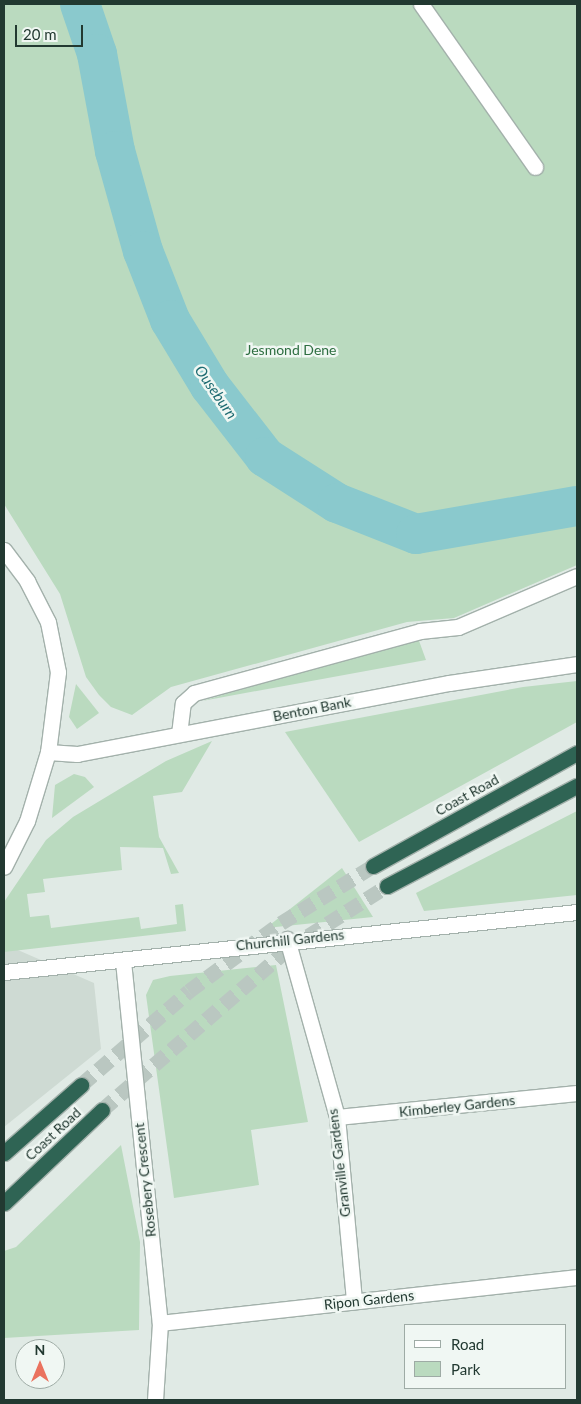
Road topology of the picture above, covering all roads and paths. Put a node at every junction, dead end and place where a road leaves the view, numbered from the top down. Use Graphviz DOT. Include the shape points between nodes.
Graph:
graph roads {
  1 [pos="421,4"];
  2 [pos="535,167"];
  3 [pos="4,550"];
  4 [pos="577,576"];
  5 [pos="577,664"];
  6 [pos="179,734"];
  7 [pos="48,752"];
  8 [pos="577,753"];
  9 [pos="577,786"];
  10 [pos="373,866"];
  11 [pos="4,867"];
  12 [pos="387,886"];
  13 [pos="577,912"];
  14 [pos="287,940"];
  15 [pos="123,961"];
  16 [pos="4,972"];
  17 [pos="80,1085"];
  18 [pos="577,1093"];
  19 [pos="102,1110"];
  20 [pos="337,1117"];
  21 [pos="4,1153"];
  22 [pos="4,1203"];
  23 [pos="577,1277"];
  24 [pos="354,1302"];
  25 [pos="160,1323"];
  26 [pos="155,1400"];
  1 -- 2 [label="street"];
  3 -- 7 [label="street" via="37,599 54,644 56,705"];
  4 -- 6 [label="street" via="458,627 420,631 194,693 183,703"];
  5 -- 6 [label="street, Benton Bank" via="467,680"];
  6 -- 7 [label="street, Benton Bank" via="77,754"];
  7 -- 11 [label="street" via="27,821"];
  8 -- 10 [label="highway, Coast Road"];
  9 -- 12 [label="highway"];
  13 -- 14 [label="street, Churchill Gardens"];
  14 -- 15 [label="street, Churchill Gardens"];
  14 -- 20 [label="street, Granville Gardens"];
  15 -- 16 [label="street, Churchill Gardens"];
  15 -- 25 [label="street, Rosebery Crescent"];
  17 -- 21 [label="highway, Coast Road"];
  18 -- 20 [label="street, Kimberley Gardens"];
  19 -- 22 [label="highway, Coast Road"];
  20 -- 24 [label="street, Granville Gardens"];
  23 -- 24 [label="street, Ripon Gardens"];
  24 -- 25 [label="street, Ripon Gardens"];
  25 -- 26 [label="street, Rosebery Crescent"];
}
